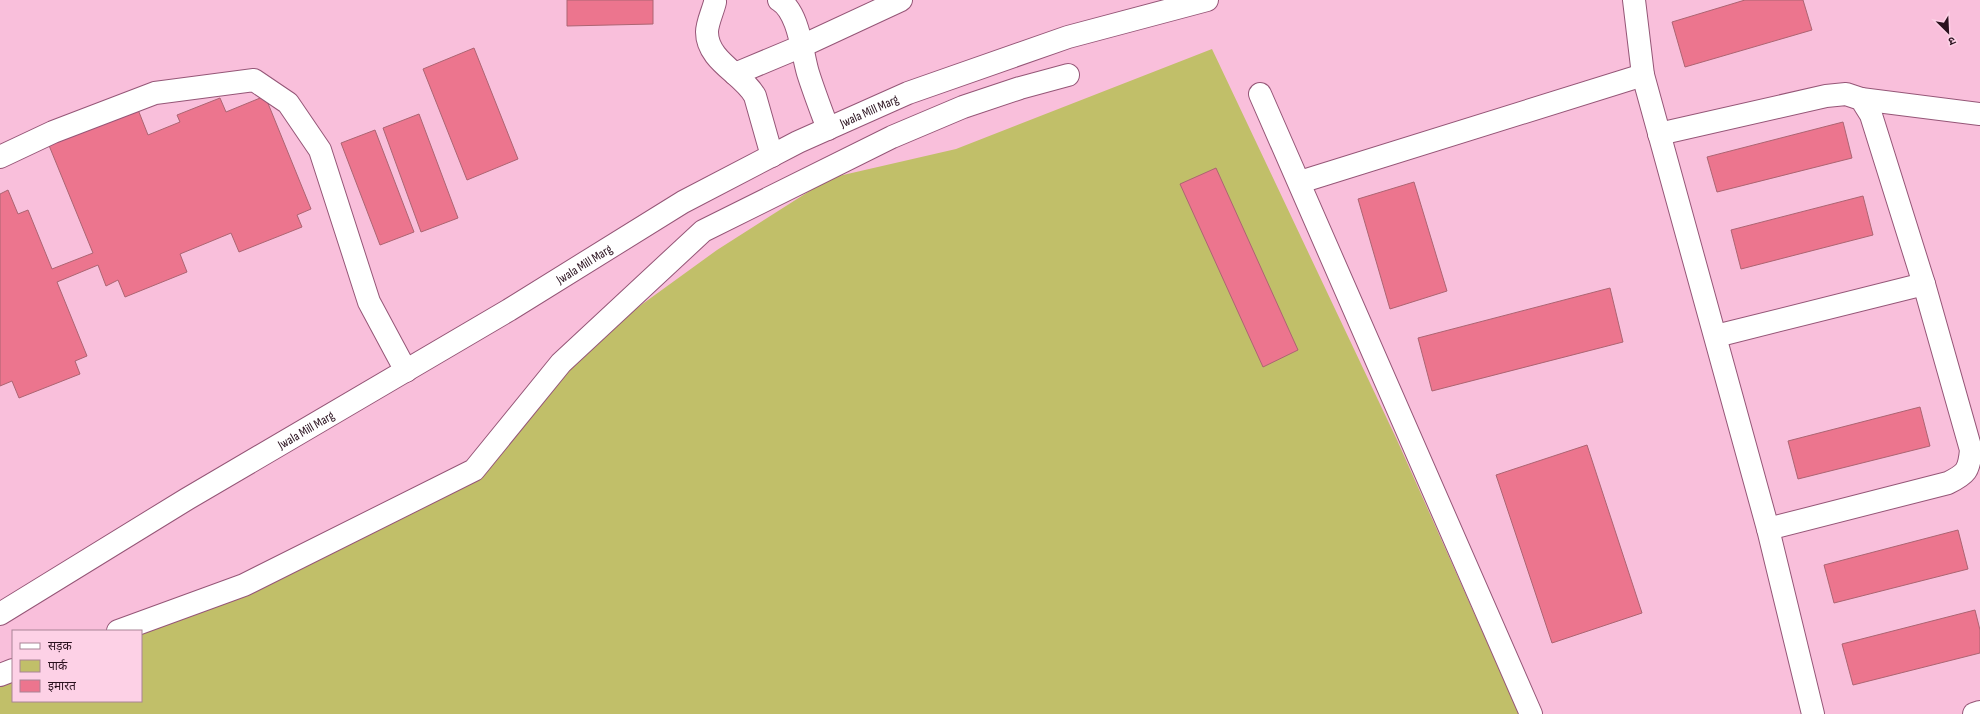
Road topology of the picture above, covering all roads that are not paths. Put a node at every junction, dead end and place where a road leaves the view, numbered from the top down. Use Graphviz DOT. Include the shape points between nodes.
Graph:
graph roads {
  1 [pos="779,0"];
  2 [pos="901,0"];
  3 [pos="1207,0"];
  4 [pos="1634,0"];
  5 [pos="719,1"];
  6 [pos="802,46"];
  7 [pos="735,74"];
  8 [pos="1068,75"];
  9 [pos="1643,75"];
  10 [pos="1260,94"];
  11 [pos="1861,99"];
  12 [pos="1980,114"];
  13 [pos="828,129"];
  14 [pos="1659,134"];
  15 [pos="772,156"];
  16 [pos="0,157"];
  17 [pos="1300,182"];
  18 [pos="1924,284"];
  19 [pos="1716,336"];
  20 [pos="406,371"];
  21 [pos="1768,529"];
  22 [pos="0,614"];
  23 [pos="121,630"];
  24 [pos="12,670"];
  25 [pos="0,675"];
  26 [pos="1980,712"];
  27 [pos="1531,714"];
  28 [pos="1814,714"];
  29 [pos="1974,714"];
  1 -- 6 [label="street" via="792,16"];
  2 -- 6 [label="street"];
  3 -- 13 [label="street, Jwala Mill Marg" via="1068,37 908,93"];
  4 -- 9 [label="street"];
  5 -- 7 [label="street" via="707,31 709,42 721,61"];
  6 -- 7 [label="street"];
  6 -- 13 [label="street" via="808,73"];
  7 -- 15 [label="street" via="750,87 755,96"];
  8 -- 23 [label="street" via="963,107 892,137 703,231 561,363 474,470 244,585"];
  9 -- 14 [label="street"];
  9 -- 17 [label="street"];
  10 -- 17 [label="street"];
  11 -- 12 [label="street"];
  11 -- 14 [label="street" via="1846,94 1826,96"];
  11 -- 18 [label="street" via="1871,115"];
  13 -- 15 [label="street, Jwala Mill Marg"];
  14 -- 19 [label="street"];
  15 -- 20 [label="street, Jwala Mill Marg" via="683,202"];
  16 -- 20 [label="street" via="53,132 155,93 254,80 288,103 320,150 369,302"];
  17 -- 27 [label="street"];
  18 -- 19 [label="street"];
  18 -- 21 [label="street" via="1971,450 1969,465 1963,476 1948,483"];
  19 -- 21 [label="street"];
  20 -- 22 [label="street, Jwala Mill Marg" via="187,499"];
  21 -- 28 [label="street"];
  24 -- 25 [label="street"];
  26 -- 29 [label="street"];
}
